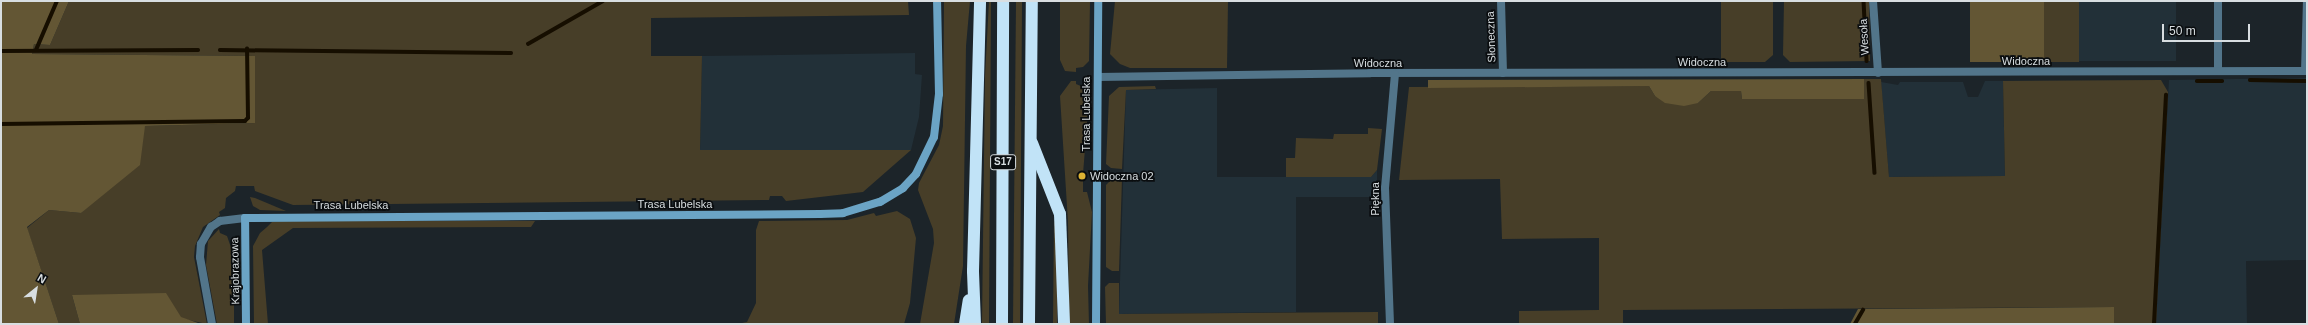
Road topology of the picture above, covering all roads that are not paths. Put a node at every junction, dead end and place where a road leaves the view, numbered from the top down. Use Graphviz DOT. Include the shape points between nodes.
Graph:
graph roads {
  1 [pos="937,1"];
  2 [pos="980,1"];
  3 [pos="1003,1"];
  4 [pos="1032,1"];
  5 [pos="1098,1"];
  6 [pos="1501,1"];
  7 [pos="1873,1"];
  8 [pos="2218,1"];
  9 [pos="2307,1"];
  10 [pos="2218,71"];
  11 [pos="2306,71"];
  12 [pos="1503,73"];
  13 [pos="1878,73"];
  14 [pos="1395,74"];
  15 [pos="1098,77"];
  16 [pos="1029,137"];
  17 [pos="245,218"];
  18 [pos="973,271"];
  19 [pos="212,324"];
  20 [pos="246,324"];
  21 [pos="965,324"];
  22 [pos="975,324"];
  23 [pos="1002,324"];
  24 [pos="1029,324"];
  25 [pos="1064,324"];
  26 [pos="1096,324"];
  27 [pos="1390,324"];
  1 -- 17 [label="street, Trasa Lubelska" via="938,110 930,149 916,174 903,188 890,197 859,210 812,214"];
  2 -- 18 [label="highway"];
  3 -- 23 [label="highway, S17"];
  4 -- 16 [label="highway, S17"];
  5 -- 15 [label="street, Trasa Lubelska"];
  6 -- 12 [label="street, Słoneczna"];
  7 -- 13 [label="street, Wesoła"];
  8 -- 10 [label="street"];
  9 -- 11 [label="street"];
  10 -- 11 [label="street, Widoczna"];
  10 -- 13 [label="street, Widoczna"];
  12 -- 13 [label="street, Widoczna"];
  12 -- 14 [label="street, Widoczna"];
  14 -- 15 [label="street, Widoczna"];
  14 -- 27 [label="street, Piękna" via="1385,188"];
  15 -- 26 [label="street, Trasa Lubelska"];
  16 -- 24 [label="highway, S17"];
  16 -- 25 [label="highway" via="1060,214"];
  17 -- 19 [label="street" via="220,221 211,227 201,244 200,257"];
  17 -- 20 [label="street, Krajobrazowa"];
  18 -- 21 [label="highway"];
  18 -- 22 [label="highway"];
}
